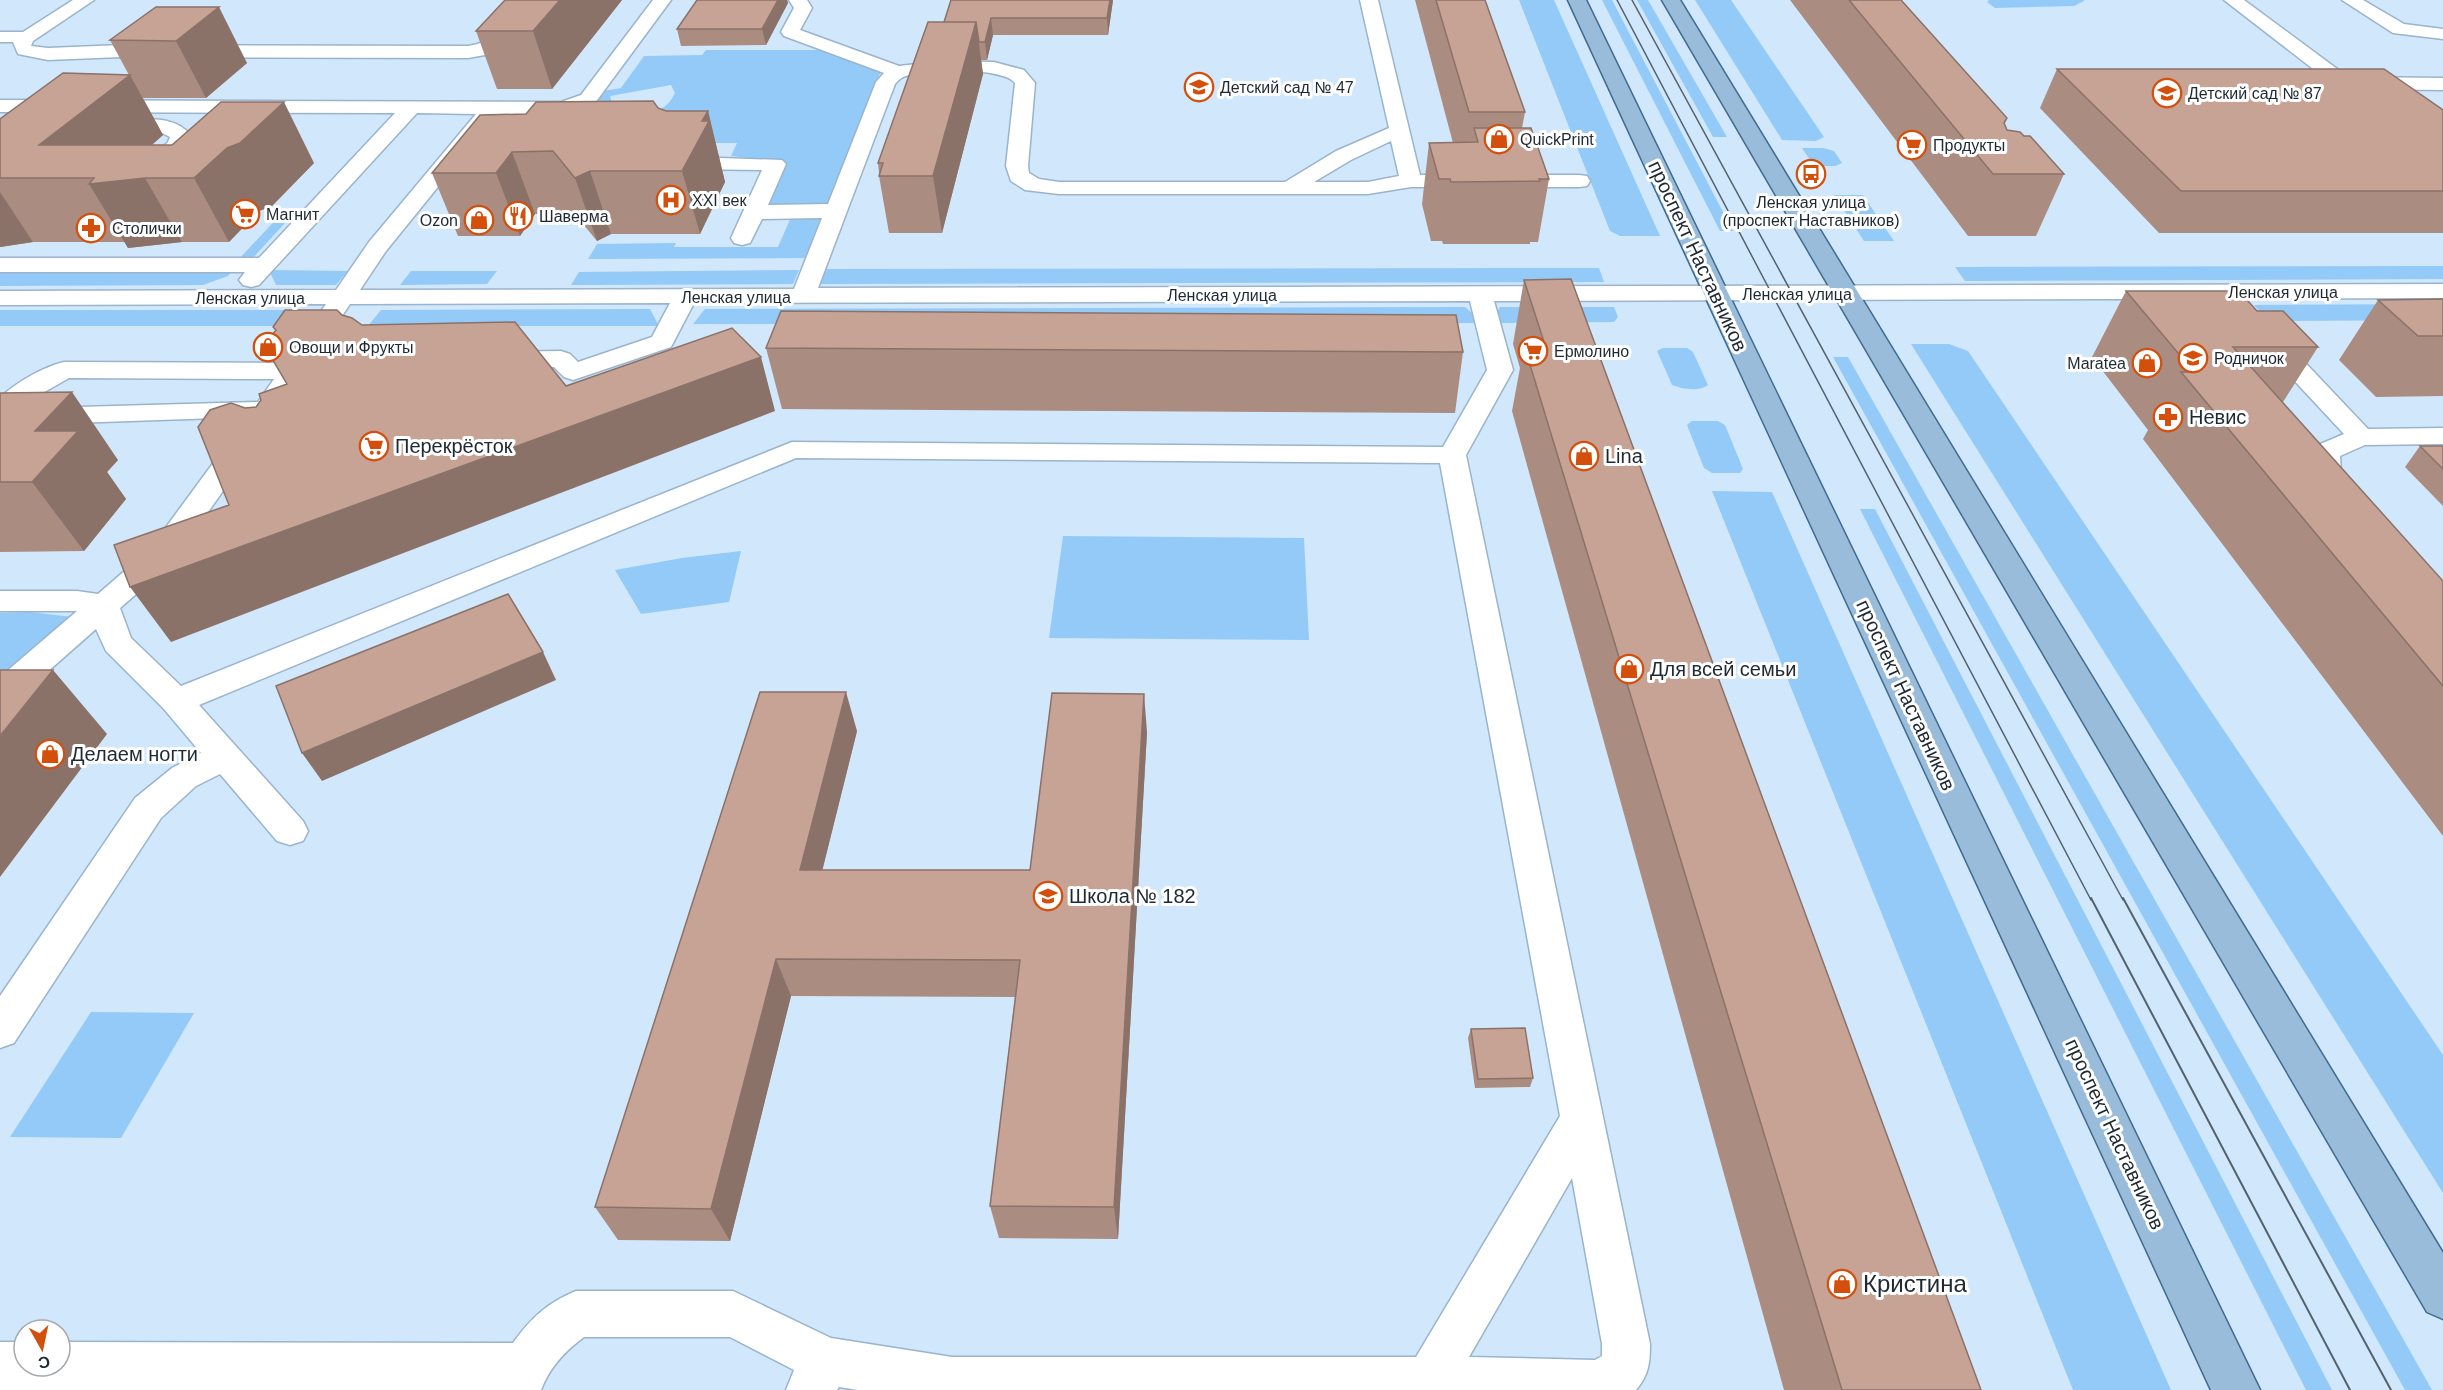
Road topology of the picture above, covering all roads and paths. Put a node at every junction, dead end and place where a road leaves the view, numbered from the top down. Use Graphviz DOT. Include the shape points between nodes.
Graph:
graph roads {
  1 [pos="85,0"];
  2 [pos="542,0"];
  3 [pos="662,0"];
  4 [pos="798,0"];
  5 [pos="1369,0"];
  6 [pos="1577,0"];
  7 [pos="1671,0"];
  8 [pos="2233,0"];
  9 [pos="2351,0"];
  10 [pos="2443,34"];
  11 [pos="0,37"];
  12 [pos="27,37"];
  13 [pos="899,72"];
  14 [pos="2439,87"];
  15 [pos="0,106"];
  16 [pos="89,106"];
  17 [pos="284,107"];
  18 [pos="411,108"];
  19 [pos="491,108"];
  20 [pos="260,129"];
  21 [pos="1400,131"];
  22 [pos="665,148"];
  23 [pos="171,180"];
  24 [pos="1411,181"];
  25 [pos="1579,181"];
  26 [pos="1291,188"];
  27 [pos="835,211"];
  28 [pos="754,212"];
  29 [pos="742,238"];
  30 [pos="265,265"];
  31 [pos="0,266"];
  32 [pos="2443,291"];
  33 [pos="2225,292"];
  34 [pos="1846,293"];
  35 [pos="1716,294"];
  36 [pos="1480,295"];
  37 [pos="235,297"];
  38 [pos="343,297"];
  39 [pos="685,297"];
  40 [pos="803,297"];
  41 [pos="0,298"];
  42 [pos="481,360"];
  43 [pos="291,371"];
  44 [pos="266,408"];
  45 [pos="0,415"];
  46 [pos="2443,436"];
  47 [pos="2361,437"];
  48 [pos="1452,455"];
  49 [pos="2359,510"];
  50 [pos="0,602"];
  51 [pos="104,605"];
  52 [pos="0,695"];
  53 [pos="176,701"];
  54 [pos="225,756"];
  55 [pos="290,831"];
  56 [pos="0,1030"];
  57 [pos="1582,1119"];
  58 [pos="2443,1296"];
  59 [pos="0,1366"];
  60 [pos="818,1376"];
  61 [pos="521,1379"];
  62 [pos="1429,1381"];
  63 [pos="2236,1390"];
  1 -- 12 [label="street"];
  2 -- 12 [label="street" via="502,42 489,49 468,52 48,54 26,50 21,44"];
  3 -- 19 [label="street" via="588,99 538,117"];
  4 -- 13 [label="street" via="803,8 790,33"];
  5 -- 21 [label="street"];
  6 -- 35 [label="main road, проспект Наставников"];
  7 -- 34 [label="main road"];
  8 -- 14 [label="street" via="2337,78 2355,83"];
  9 -- 10 [label="street" via="2399,29"];
  11 -- 12 [label="street"];
  13 -- 26 [label="street" via="981,67 1019,74 1025,83 1017,166 1019,176 1033,185"];
  13 -- 27 [label="street" via="885,82"];
  15 -- 16 [label="street"];
  16 -- 17 [label="street"];
  16 -- 23 [label="street" via="64,125 156,125 175,129 181,136 177,145 138,180"];
  17 -- 18 [label="street"];
  17 -- 20 [label="street"];
  18 -- 19 [label="street"];
  18 -- 30 [label="street"];
  19 -- 38 [label="street" via="468,148 377,247"];
  21 -- 24 [label="street"];
  21 -- 26 [label="street" via="1360,145"];
  22 -- 28 [label="street" via="676,148 684,163 775,164"];
  24 -- 25 [label="street"];
  24 -- 26 [label="street" via="1368,188"];
  27 -- 28 [label="street"];
  27 -- 40 [label="street"];
  28 -- 29 [label="street"];
  30 -- 31 [label="street"];
  30 -- 37 [label="street"];
  32 -- 33 [label="street, Ленская улица"];
  33 -- 34 [label="street, Ленская улица"];
  33 -- 47 [label="street"];
  34 -- 35 [label="street, Ленская улица"];
  34 -- 58 [label="main road"];
  35 -- 36 [label="street, Ленская улица"];
  35 -- 63 [label="main road, проспект Наставников"];
  36 -- 40 [label="street, Ленская улица"];
  36 -- 48 [label="street" via="1500,370"];
  37 -- 38 [label="street, Ленская улица"];
  37 -- 41 [label="street, Ленская улица"];
  38 -- 39 [label="street, Ленская улица"];
  38 -- 43 [label="street"];
  39 -- 40 [label="street, Ленская улица"];
  39 -- 42 [label="street" via="662,342 573,372 561,359"];
  43 -- 44 [label="street"];
  43 -- 45 [label="street" via="64,370 16,397"];
  44 -- 45 [label="street"];
  44 -- 51 [label="street" via="259,440 161,556"];
  46 -- 47 [label="street"];
  47 -- 49 [label="street" via="2328,451 2324,462 2328,476"];
  48 -- 53 [label="street" via="792,450"];
  48 -- 57 [label="street"];
  50 -- 51 [label="street" via="77,601"];
  51 -- 52 [label="street"];
  51 -- 53 [label="street" via="117,643"];
  53 -- 54 [label="street"];
  54 -- 55 [label="street"];
  54 -- 56 [label="street" via="184,777 148,808"];
  57 -- 62 [label="street"];
  57 -- 62 [label="street" via="1626,1344 1626,1365 1614,1379 1595,1384"];
  59 -- 61 [label="street"];
  60 -- 61 [label="street" via="733,1314 576,1314 548,1335"];
  60 -- 62 [label="street" via="952,1381"];
}
